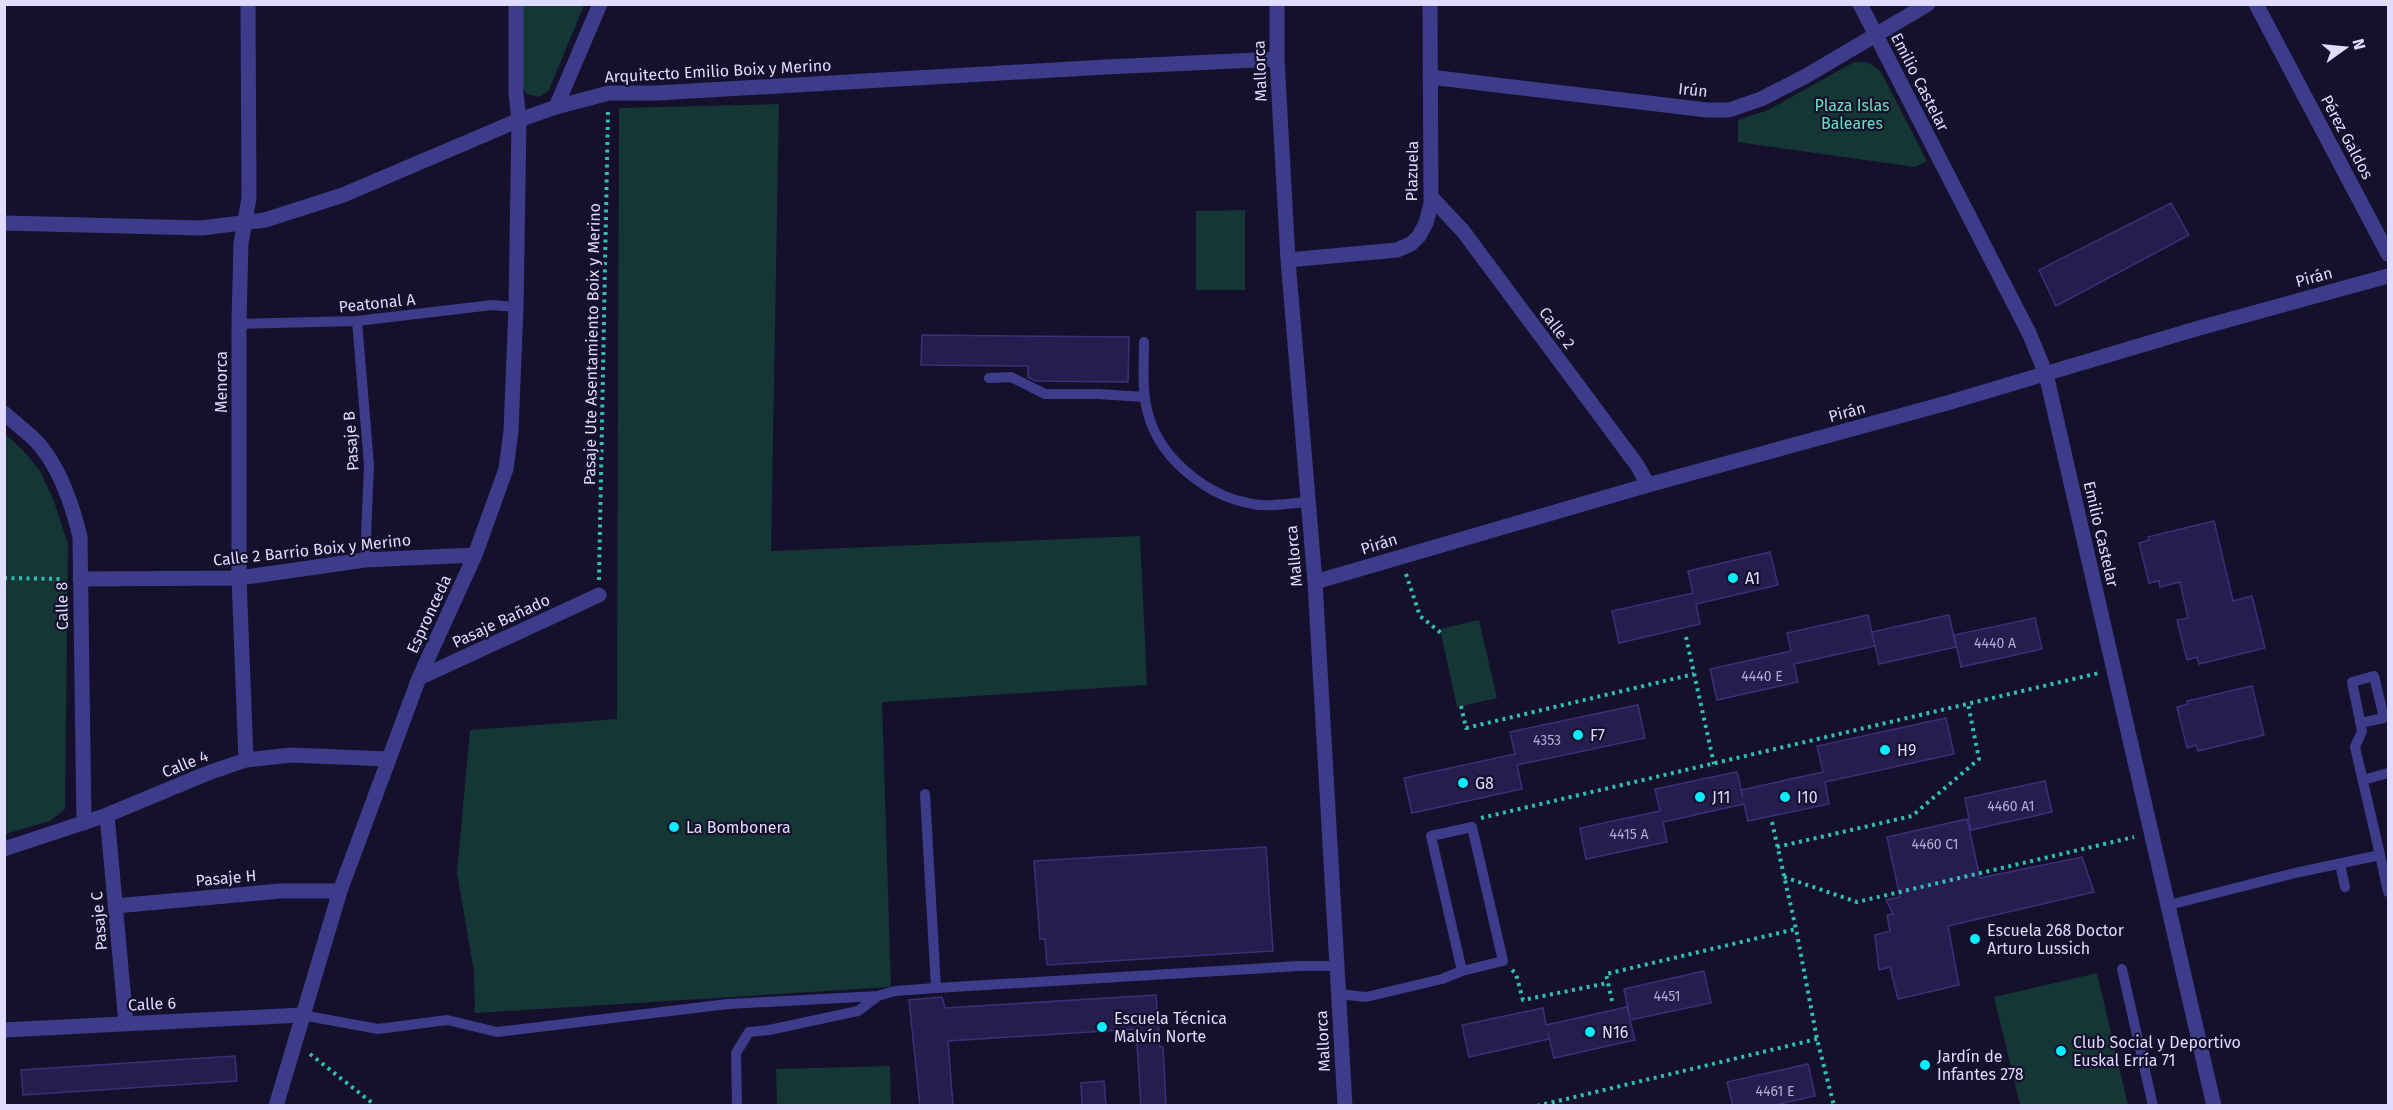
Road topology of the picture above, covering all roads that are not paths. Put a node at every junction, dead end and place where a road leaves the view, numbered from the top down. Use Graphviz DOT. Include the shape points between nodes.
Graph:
graph roads {
  1 [pos="248,4"];
  2 [pos="516,4"];
  3 [pos="600,4"];
  4 [pos="1277,4"];
  5 [pos="1430,4"];
  6 [pos="1860,4"];
  7 [pos="1928,4"];
  8 [pos="2256,4"];
  9 [pos="1876,34"];
  10 [pos="1277,59"];
  11 [pos="1430,77"];
  12 [pos="556,107"];
  13 [pos="519,120"];
  14 [pos="1431,197"];
  15 [pos="4,223"];
  16 [pos="245,223"];
  17 [pos="2388,254"];
  18 [pos="1288,260"];
  19 [pos="2388,276"];
  20 [pos="516,307"];
  21 [pos="357,321"];
  22 [pos="239,324"];
  23 [pos="1144,342"];
  24 [pos="2046,374"];
  25 [pos="989,378"];
  26 [pos="1145,397"];
  27 [pos="4,413"];
  28 [pos="1648,485"];
  29 [pos="1308,502"];
  30 [pos="475,555"];
  31 [pos="365,560"];
  32 [pos="239,578"];
  33 [pos="80,579"];
  34 [pos="1315,582"];
  35 [pos="599,596"];
  36 [pos="418,678"];
  37 [pos="2360,723"];
  38 [pos="387,759"];
  39 [pos="246,760"];
  40 [pos="2388,773"];
  41 [pos="2363,780"];
  42 [pos="926,794"];
  43 [pos="107,816"];
  44 [pos="84,823"];
  45 [pos="4,849"];
  46 [pos="2380,855"];
  47 [pos="2340,864"];
  48 [pos="2344,887"];
  49 [pos="340,891"];
  50 [pos="2388,892"];
  51 [pos="2169,905"];
  52 [pos="115,906"];
  53 [pos="1337,966"];
  54 [pos="2122,969"];
  55 [pos="1462,971"];
  56 [pos="936,988"];
  57 [pos="1338,994"];
  58 [pos="878,996"];
  59 [pos="302,1015"];
  60 [pos="126,1023"];
  61 [pos="4,1030"];
  62 [pos="276,1106"];
  63 [pos="736,1106"];
  64 [pos="1345,1106"];
  65 [pos="2153,1106"];
  66 [pos="2214,1106"];
  1 -- 16 [label="street, Menorca" via="249,198"];
  2 -- 13 [label="street, Espronceda"];
  3 -- 12 [label="street"];
  4 -- 10 [label="street, Mallorca"];
  5 -- 11 [label="street, Plazuela"];
  6 -- 9 [label="street, Emilio Castelar"];
  7 -- 9 [label="street, Irún"];
  8 -- 17 [label="street, Pérez Galdos"];
  9 -- 11 [label="street, Irún" via="1761,99 1729,110"];
  9 -- 24 [label="street, Emilio Castelar" via="2029,333"];
  10 -- 12 [label="street, Arquitecto Emilio Boix y Merino" via="609,93"];
  10 -- 18 [label="street, Mallorca"];
  11 -- 14 [label="street, Plazuela"];
  12 -- 13 [label="street, Arquitecto Emilio Boix y Merino"];
  13 -- 16 [label="street, Arquitecto Emilio Boix y Merino" via="343,195 282,216"];
  13 -- 20 [label="street, Espronceda"];
  14 -- 18 [label="street, Plazuela" via="1426,223 1411,244 1397,250"];
  14 -- 28 [label="street, Calle 2" via="1463,231"];
  15 -- 16 [label="street, Arquitecto Emilio Boix y Merino" via="202,228"];
  16 -- 22 [label="street, Menorca"];
  18 -- 29 [label="street, Mallorca"];
  19 -- 24 [label="street, Pirán" via="2199,327"];
  20 -- 21 [label="lane, Peatonal A" via="492,305"];
  20 -- 30 [label="street, Espronceda" via="506,469"];
  21 -- 22 [label="lane, Peatonal A"];
  21 -- 31 [label="lane, Pasaje B" via="369,465"];
  22 -- 32 [label="street, Menorca"];
  23 -- 26 [label="lane"];
  24 -- 28 [label="street, Pirán"];
  24 -- 51 [label="street, Emilio Castelar"];
  25 -- 26 [label="lane" via="1011,377 1045,394"];
  26 -- 29 [label="lane" via="1150,421 1162,442 1181,467 1199,482 1248,504"];
  27 -- 33 [label="street, Calle 8" via="37,442 61,479 80,537"];
  28 -- 34 [label="street, Pirán"];
  29 -- 34 [label="street, Mallorca"];
  30 -- 31 [label="street, Calle 2 Barrio Boix y Merino"];
  30 -- 36 [label="street, Espronceda"];
  31 -- 32 [label="street, Calle 2 Barrio Boix y Merino"];
  32 -- 33 [label="street, Calle 2 Barrio Boix y Merino"];
  32 -- 39 [label="street, Menorca"];
  33 -- 44 [label="street, Calle 8"];
  34 -- 53 [label="street, Mallorca"];
  35 -- 36 [label="street, Pasaje Bañado"];
  36 -- 38 [label="street, Espronceda"];
  37 -- 37 [label="lane" via="2352,682 2374,676 2384,718"];
  37 -- 41 [label="lane" via="2362,731 2355,747"];
  38 -- 39 [label="street, Calle 4" via="291,755"];
  38 -- 49 [label="street, Espronceda"];
  39 -- 43 [label="street, Calle 4"];
  40 -- 41 [label="lane"];
  41 -- 46 [label="lane"];
  42 -- 56 [label="lane"];
  43 -- 44 [label="street, Calle 4"];
  43 -- 52 [label="street, Pasaje C"];
  44 -- 45 [label="street, Calle 4"];
  46 -- 47 [label="lane"];
  46 -- 50 [label="lane"];
  47 -- 48 [label="lane"];
  47 -- 51 [label="lane"];
  49 -- 52 [label="street, Pasaje H" via="280,891"];
  49 -- 59 [label="street, Espronceda"];
  51 -- 66 [label="street, Emilio Castelar"];
  52 -- 60 [label="street, Pasaje C"];
  53 -- 56 [label="lane"];
  53 -- 57 [label="street, Mallorca"];
  54 -- 65 [label="lane"];
  55 -- 55 [label="lane" via="1431,836 1472,827 1503,961"];
  55 -- 57 [label="lane" via="1366,997"];
  56 -- 58 [label="lane"];
  57 -- 64 [label="street, Mallorca"];
  58 -- 59 [label="lane" via="728,1004 497,1032 447,1020 378,1029"];
  58 -- 63 [label="lane" via="858,1011 749,1032 736,1053"];
  59 -- 60 [label="street, Calle 6"];
  59 -- 62 [label="street, Espronceda"];
  60 -- 61 [label="street, Calle 6"];
}
